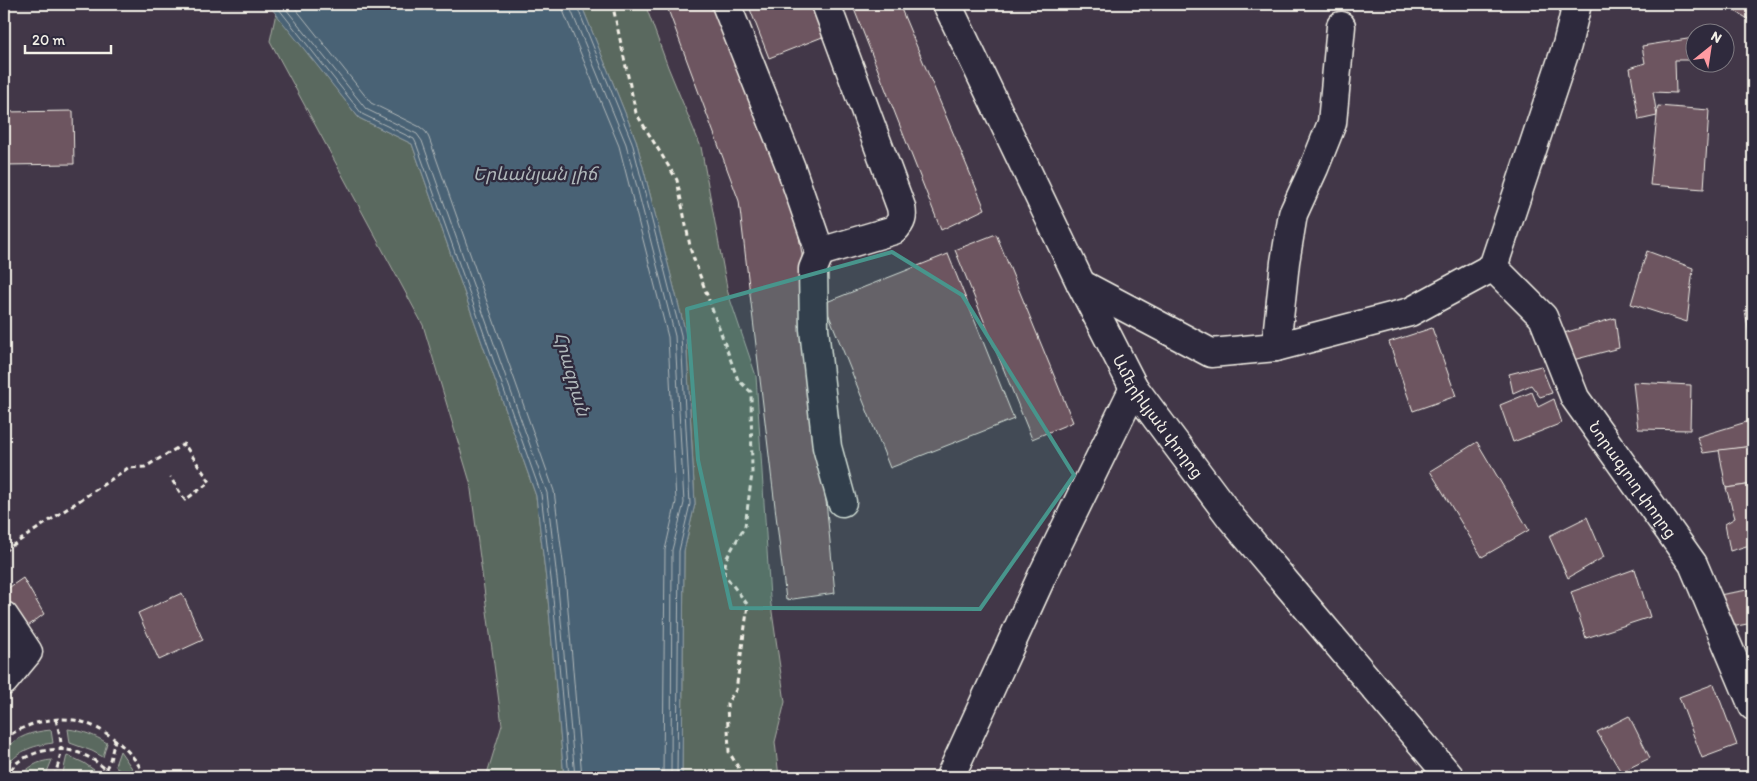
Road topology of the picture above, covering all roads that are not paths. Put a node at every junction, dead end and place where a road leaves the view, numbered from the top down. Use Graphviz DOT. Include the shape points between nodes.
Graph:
graph roads {
  1 [pos="726,4"];
  2 [pos="826,4"];
  3 [pos="948,4"];
  4 [pos="1576,4"];
  5 [pos="1341,26"];
  6 [pos="820,252"];
  7 [pos="1493,267"];
  8 [pos="1081,284"];
  9 [pos="1276,347"];
  10 [pos="1134,388"];
  11 [pos="842,502"];
  12 [pos="4,616"];
  13 [pos="4,681"];
  14 [pos="1753,706"];
  15 [pos="950,777"];
  16 [pos="1450,777"];
  1 -- 6 [label="street" via="792,168"];
  2 -- 6 [label="street" via="903,216 894,230"];
  3 -- 8 [label="street, Ամերիկյան փողոց"];
  4 -- 7 [label="street" via="1567,45"];
  5 -- 9 [label="street" via="1332,123 1293,214"];
  6 -- 11 [label="street" via="813,269 814,329 827,448"];
  7 -- 9 [label="street" via="1410,312"];
  7 -- 14 [label="street, Նորագյուղ փողոց" via="1543,317 1575,398 1693,564"];
  8 -- 9 [label="street" via="1211,353"];
  8 -- 10 [label="street, Ամերիկյան փողոց"];
  10 -- 15 [label="street" via="1042,576"];
  10 -- 16 [label="street, Ամերիկյան փողոց" via="1232,519"];
  12 -- 13 [label="street" via="28,652"];
}
